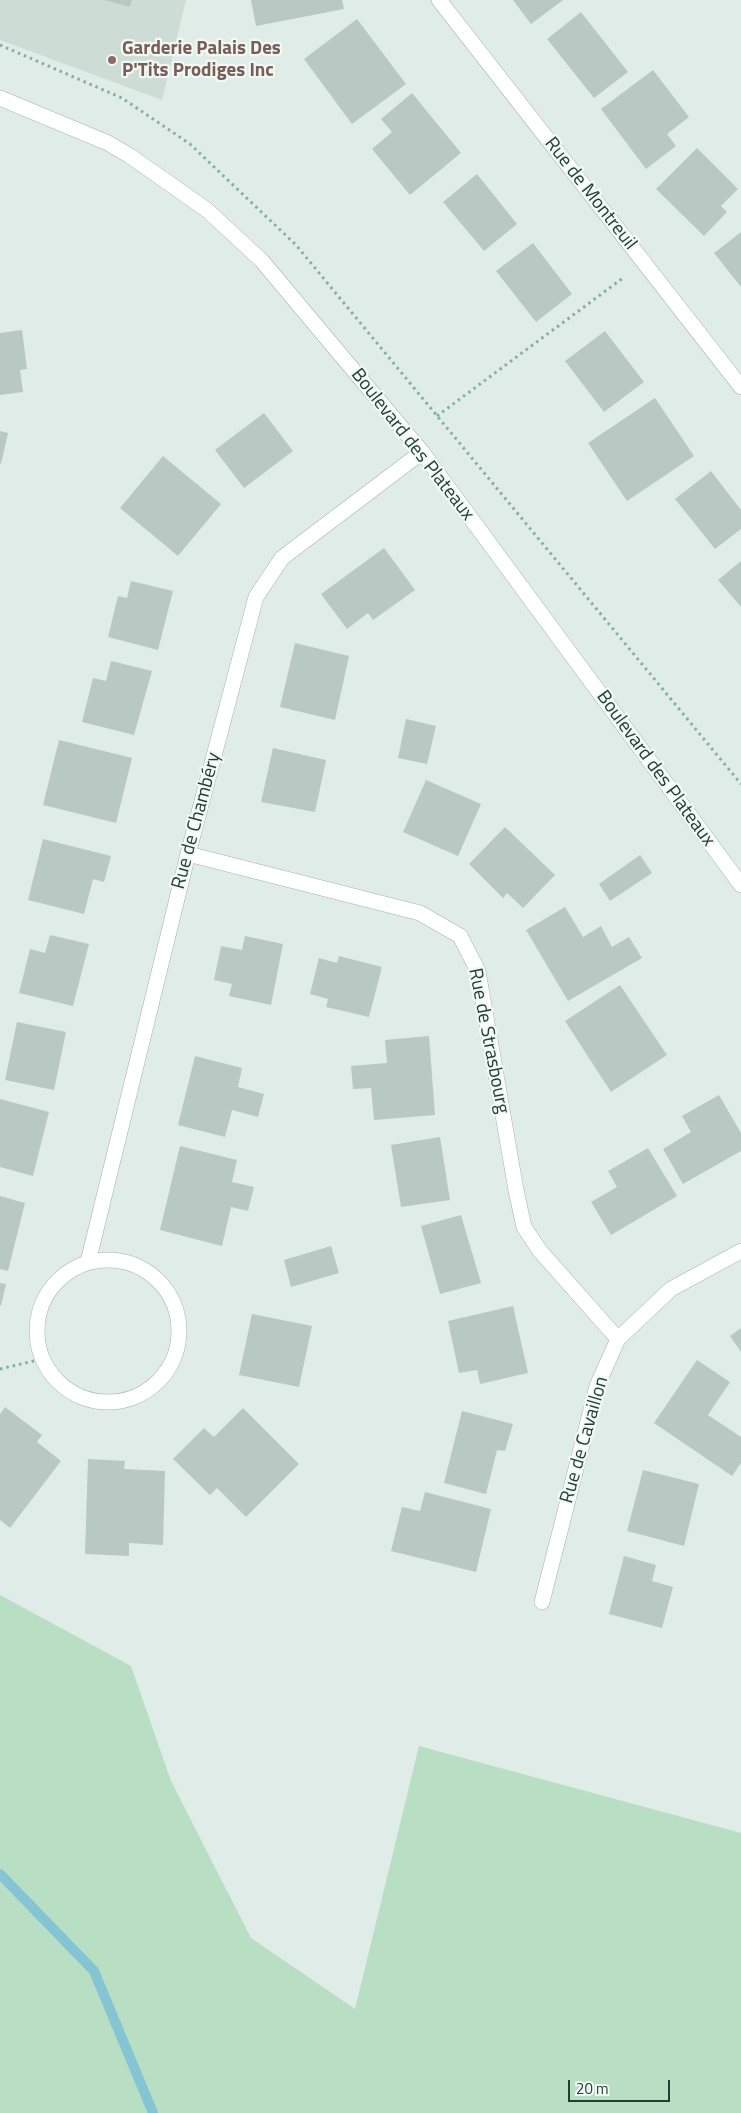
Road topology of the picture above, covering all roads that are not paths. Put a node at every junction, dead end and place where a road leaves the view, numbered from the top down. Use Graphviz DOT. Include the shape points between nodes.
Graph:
graph roads {
  1 [pos="439,0"];
  2 [pos="0,98"];
  3 [pos="741,387"];
  4 [pos="422,452"];
  5 [pos="188,854"];
  6 [pos="741,885"];
  7 [pos="741,1252"];
  8 [pos="88,1262"];
  9 [pos="618,1340"];
  10 [pos="542,1602"];
  1 -- 3 [label="street, Rue de Montreuil"];
  2 -- 4 [label="street, Boulevard des Plateaux" via="108,143 152,170 206,210 262,260"];
  4 -- 5 [label="street, Rue de Chambéry" via="282,558 256,597"];
  4 -- 6 [label="street, Boulevard des Plateaux"];
  5 -- 8 [label="street, Rue de Chambéry"];
  5 -- 9 [label="street, Rue de Strasbourg" via="420,913 460,936 478,971 524,1227 540,1252"];
  7 -- 9 [label="street, Rue de Cavaillon" via="671,1289"];
  8 -- 8 [label="street" via="111,1260 134,1264 160,1282 170,1294 179,1315 180,1338 174,1361 161,1380 143,1394 121,1402 96,1402 74,1394 61,1384 42,1359 36,1336 39,1312 49,1290 66,1273"];
  9 -- 10 [label="street, Rue de Cavaillon" via="597,1386"];
}
